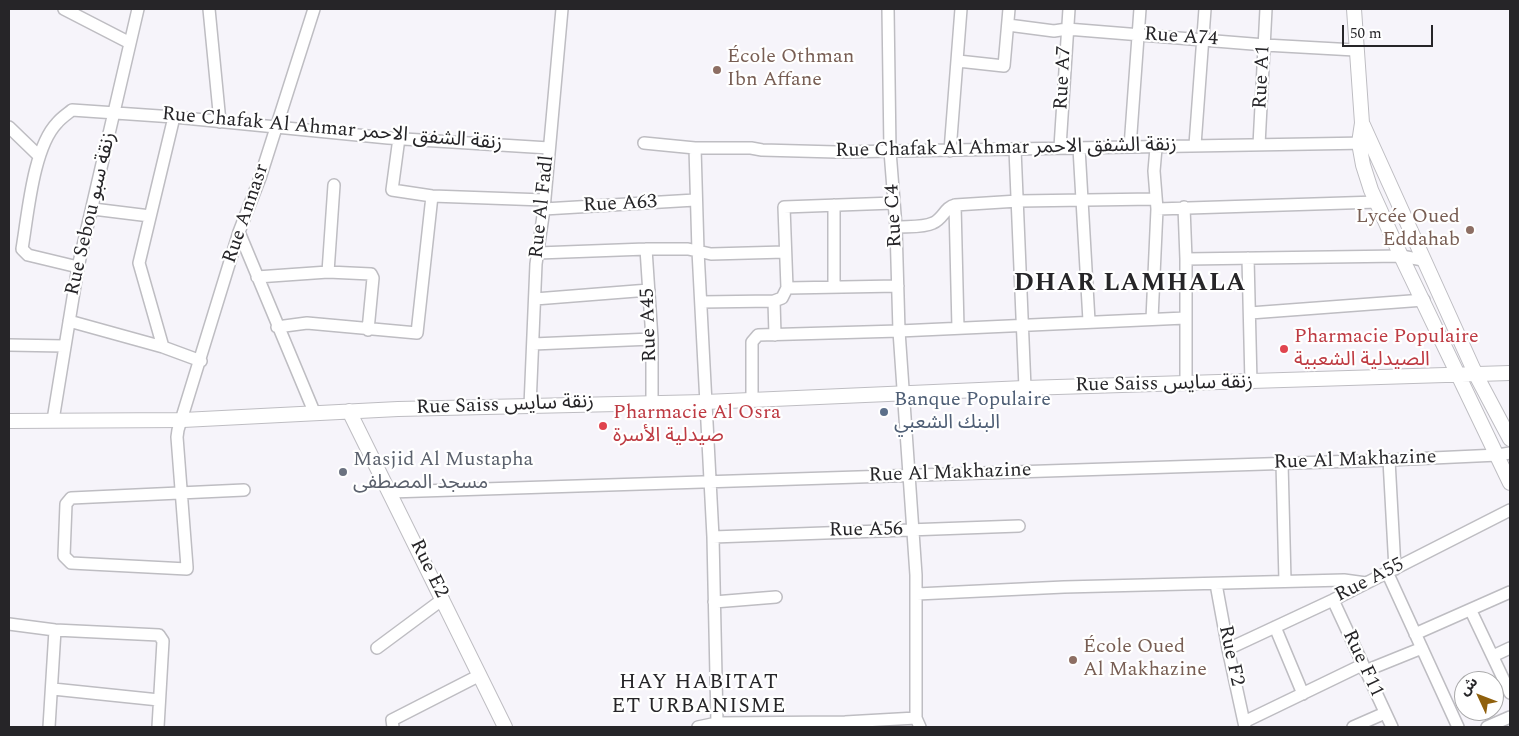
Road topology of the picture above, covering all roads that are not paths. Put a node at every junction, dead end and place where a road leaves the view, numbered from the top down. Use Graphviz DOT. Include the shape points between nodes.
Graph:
graph roads {
  1 [pos="64,9"];
  2 [pos="138,9"];
  3 [pos="209,9"];
  4 [pos="314,9"];
  5 [pos="562,9"];
  6 [pos="888,9"];
  7 [pos="961,9"];
  8 [pos="1009,9"];
  9 [pos="1069,9"];
  10 [pos="1140,9"];
  11 [pos="1205,9"];
  12 [pos="1266,9"];
  13 [pos="1354,9"];
  14 [pos="1008,25"];
  15 [pos="1067,29"];
  16 [pos="1138,35"];
  17 [pos="1204,40"];
  18 [pos="130,43"];
  19 [pos="1265,45"];
  20 [pos="1355,50"];
  21 [pos="958,61"];
  22 [pos="115,112"];
  23 [pos="174,117"];
  24 [pos="220,122"];
  25 [pos="9,127"];
  26 [pos="277,127"];
  27 [pos="398,138"];
  28 [pos="644,143"];
  29 [pos="1364,143"];
  30 [pos="1195,145"];
  31 [pos="1259,145"];
  32 [pos="1130,146"];
  33 [pos="549,148"];
  34 [pos="695,148"];
  35 [pos="1015,148"];
  36 [pos="1060,148"];
  37 [pos="1079,148"];
  38 [pos="1156,148"];
  39 [pos="950,150"];
  40 [pos="890,151"];
  41 [pos="39,156"];
  42 [pos="334,185"];
  43 [pos="432,196"];
  44 [pos="696,200"];
  45 [pos="1018,201"];
  46 [pos="1081,201"];
  47 [pos="1377,202"];
  48 [pos="894,203"];
  49 [pos="1156,204"];
  50 [pos="544,205"];
  51 [pos="834,205"];
  52 [pos="955,205"];
  53 [pos="1184,207"];
  54 [pos="93,209"];
  55 [pos="150,216"];
  56 [pos="896,227"];
  57 [pos="239,232"];
  58 [pos="646,249"];
  59 [pos="698,251"];
  60 [pos="786,252"];
  61 [pos="538,253"];
  62 [pos="1401,256"];
  63 [pos="1248,258"];
  64 [pos="1186,259"];
  65 [pos="1423,260"];
  66 [pos="78,267"];
  67 [pos="328,272"];
  68 [pos="257,277"];
  69 [pos="834,286"];
  70 [pos="898,286"];
  71 [pos="787,288"];
  72 [pos="649,290"];
  73 [pos="535,299"];
  74 [pos="1424,300"];
  75 [pos="774,301"];
  76 [pos="701,302"];
  77 [pos="1250,312"];
  78 [pos="1185,318"];
  79 [pos="1152,319"];
  80 [pos="1089,321"];
  81 [pos="69,322"];
  82 [pos="1022,324"];
  83 [pos="277,327"];
  84 [pos="958,328"];
  85 [pos="368,330"];
  86 [pos="899,331"];
  87 [pos="775,335"];
  88 [pos="652,339"];
  89 [pos="9,344"];
  90 [pos="533,344"];
  91 [pos="64,346"];
  92 [pos="163,347"];
  93 [pos="201,361"];
  94 [pos="1510,373"];
  95 [pos="1476,375"];
  96 [pos="1458,376"];
  97 [pos="1251,382"];
  98 [pos="1186,384"];
  99 [pos="1025,388"];
  100 [pos="902,394"];
  101 [pos="752,400"];
  102 [pos="652,401"];
  103 [pos="705,402"];
  104 [pos="530,406"];
  105 [pos="349,411"];
  106 [pos="315,414"];
  107 [pos="53,420"];
  108 [pos="183,420"];
  109 [pos="9,421"];
  110 [pos="1510,439"];
  111 [pos="1504,454"];
  112 [pos="1389,460"];
  113 [pos="1282,463"];
  114 [pos="910,476"];
  115 [pos="710,483"];
  116 [pos="1510,483"];
  117 [pos="244,490"];
  118 [pos="390,492"];
  119 [pos="182,493"];
  120 [pos="1510,510"];
  121 [pos="1019,526"];
  122 [pos="912,530"];
  123 [pos="713,537"];
  124 [pos="1391,570"];
  125 [pos="1285,581"];
  126 [pos="1366,582"];
  127 [pos="1216,584"];
  128 [pos="1510,592"];
  129 [pos="917,594"];
  130 [pos="776,597"];
  131 [pos="442,599"];
  132 [pos="1333,600"];
  133 [pos="714,602"];
  134 [pos="1471,611"];
  135 [pos="9,624"];
  136 [pos="1275,627"];
  137 [pos="55,630"];
  138 [pos="1415,634"];
  139 [pos="377,648"];
  140 [pos="1422,648"];
  141 [pos="1510,648"];
  142 [pos="1228,649"];
  143 [pos="1493,656"];
  144 [pos="1364,668"];
  145 [pos="480,675"];
  146 [pos="53,689"];
  147 [pos="1510,693"];
  148 [pos="1304,694"];
  149 [pos="159,700"];
  150 [pos="1385,713"];
  151 [pos="1510,717"];
  152 [pos="918,722"];
  153 [pos="753,725"];
  154 [pos="1245,725"];
  155 [pos="707,726"];
  156 [pos="49,727"];
  157 [pos="158,727"];
  158 [pos="393,727"];
  159 [pos="505,727"];
  160 [pos="1353,727"];
  161 [pos="1392,727"];
  162 [pos="1458,727"];
  163 [pos="1487,727"];
  1 -- 18 [label="street"];
  2 -- 18 [label="street, Rue Sebou زنقة سبو"];
  3 -- 24 [label="street"];
  4 -- 26 [label="street, Rue Annasr"];
  5 -- 33 [label="street, Rue Al Fadl"];
  6 -- 40 [label="street, Rue C4"];
  7 -- 21 [label="street"];
  8 -- 14 [label="street"];
  9 -- 15 [label="street, Rue A7"];
  10 -- 16 [label="street"];
  11 -- 17 [label="street"];
  12 -- 19 [label="street, Rue A1"];
  13 -- 20 [label="street"];
  14 -- 15 [label="street, Rue A74" via="1054,31"];
  14 -- 21 [label="street" via="1004,66"];
  15 -- 16 [label="street, Rue A74"];
  15 -- 36 [label="street, Rue A7"];
  16 -- 17 [label="street, Rue A74"];
  16 -- 32 [label="street"];
  17 -- 19 [label="street, Rue A74"];
  17 -- 30 [label="street"];
  18 -- 22 [label="street, Rue Sebou زنقة سبو"];
  19 -- 20 [label="street, Rue A74"];
  19 -- 31 [label="street, Rue A1"];
  20 -- 29 [label="street"];
  21 -- 39 [label="street"];
  22 -- 23 [label="street, Rue Chafak Al Ahmar زنقة الشفق الاحمر"];
  22 -- 41 [label="street, Rue Chafak Al Ahmar زنقة الشفق الاحمر" via="72,110 48,134"];
  22 -- 54 [label="street, Rue Sebou زنقة سبو"];
  23 -- 24 [label="street, Rue Chafak Al Ahmar زنقة الشفق الاحمر"];
  23 -- 55 [label="street"];
  24 -- 26 [label="street, Rue Chafak Al Ahmar زنقة الشفق الاحمر"];
  25 -- 41 [label="street"];
  26 -- 27 [label="street, Rue Chafak Al Ahmar زنقة الشفق الاحمر"];
  26 -- 57 [label="street, Rue Annasr"];
  27 -- 33 [label="street, Rue Chafak Al Ahmar زنقة الشفق الاحمر"];
  27 -- 43 [label="street, Rue A63" via="392,190"];
  28 -- 34 [label="street, Rue Chafak Al Ahmar زنقة الشفق الاحمر"];
  29 -- 31 [label="street, Rue Chafak Al Ahmar زنقة الشفق الاحمر"];
  29 -- 47 [label="street" via="1363,165"];
  29 -- 65 [label="street"];
  30 -- 31 [label="street, Rue Chafak Al Ahmar زنقة الشفق الاحمر"];
  30 -- 38 [label="street, Rue Chafak Al Ahmar زنقة الشفق الاحمر"];
  32 -- 37 [label="street, Rue Chafak Al Ahmar زنقة الشفق الاحمر"];
  32 -- 38 [label="street, Rue Chafak Al Ahmar زنقة الشفق الاحمر"];
  33 -- 50 [label="street, Rue Al Fadl"];
  34 -- 40 [label="street, Rue Chafak Al Ahmar زنقة الشفق الاحمر"];
  34 -- 44 [label="street"];
  35 -- 36 [label="street, Rue Chafak Al Ahmar زنقة الشفق الاحمر"];
  35 -- 39 [label="street, Rue Chafak Al Ahmar زنقة الشفق الاحمر"];
  35 -- 45 [label="street"];
  36 -- 37 [label="street, Rue Chafak Al Ahmar زنقة الشفق الاحمر"];
  37 -- 46 [label="street"];
  38 -- 49 [label="street"];
  39 -- 40 [label="street, Rue Chafak Al Ahmar زنقة الشفق الاحمر"];
  40 -- 48 [label="street, Rue C4"];
  41 -- 66 [label="street, Rue Chafak Al Ahmar زنقة الشفق الاحمر" via="22,249 28,255"];
  42 -- 67 [label="street"];
  43 -- 50 [label="street, Rue A63"];
  43 -- 85 [label="street" via="418,333"];
  44 -- 50 [label="street, Rue A63"];
  44 -- 59 [label="street"];
  45 -- 46 [label="street"];
  45 -- 52 [label="street"];
  45 -- 82 [label="street"];
  46 -- 49 [label="street"];
  46 -- 80 [label="street"];
  47 -- 53 [label="street"];
  47 -- 62 [label="street"];
  48 -- 51 [label="street"];
  48 -- 56 [label="street, Rue C4"];
  49 -- 53 [label="street"];
  49 -- 79 [label="street"];
  50 -- 61 [label="street, Rue Al Fadl"];
  51 -- 60 [label="street" via="784,207"];
  51 -- 69 [label="street"];
  52 -- 56 [label="street" via="930,225"];
  52 -- 84 [label="street"];
  53 -- 64 [label="street"];
  54 -- 55 [label="street"];
  54 -- 66 [label="street, Rue Sebou زنقة سبو"];
  55 -- 92 [label="street" via="139,268"];
  56 -- 70 [label="street, Rue C4"];
  57 -- 68 [label="street"];
  57 -- 93 [label="street, Rue Annasr"];
  58 -- 59 [label="street"];
  58 -- 61 [label="street"];
  58 -- 72 [label="street, Rue A45"];
  59 -- 60 [label="street" via="711,254"];
  59 -- 76 [label="street"];
  60 -- 71 [label="street"];
  61 -- 73 [label="street, Rue Al Fadl"];
  62 -- 63 [label="street"];
  62 -- 65 [label="street"];
  62 -- 74 [label="street"];
  63 -- 64 [label="street"];
  63 -- 77 [label="street"];
  64 -- 78 [label="street"];
  65 -- 95 [label="street"];
  66 -- 81 [label="street, Rue Sebou زنقة سبو"];
  67 -- 68 [label="street"];
  67 -- 85 [label="street" via="371,274"];
  68 -- 83 [label="street"];
  69 -- 70 [label="street"];
  69 -- 71 [label="street"];
  70 -- 86 [label="street, Rue C4"];
  71 -- 75 [label="street" via="782,298"];
  72 -- 73 [label="street"];
  72 -- 88 [label="street, Rue A45"];
  73 -- 90 [label="street, Rue Al Fadl"];
  74 -- 77 [label="street"];
  74 -- 96 [label="street"];
  75 -- 76 [label="street"];
  75 -- 87 [label="street"];
  76 -- 103 [label="street"];
  77 -- 97 [label="street"];
  78 -- 79 [label="street"];
  78 -- 98 [label="street"];
  79 -- 80 [label="street"];
  80 -- 82 [label="street"];
  81 -- 91 [label="street, Rue Sebou زنقة سبو"];
  81 -- 92 [label="street"];
  82 -- 84 [label="street"];
  82 -- 99 [label="street"];
  83 -- 85 [label="street" via="307,322"];
  83 -- 106 [label="street"];
  84 -- 86 [label="street"];
  86 -- 87 [label="street"];
  86 -- 100 [label="street, Rue C4"];
  87 -- 101 [label="street" via="758,335 752,342"];
  88 -- 90 [label="street"];
  88 -- 102 [label="street, Rue A45"];
  89 -- 91 [label="street"];
  90 -- 104 [label="street, Rue Al Fadl"];
  91 -- 107 [label="street, Rue Sebou زنقة سبو"];
  92 -- 93 [label="street"];
  93 -- 108 [label="street, Rue Annasr"];
  94 -- 95 [label="street, Rue Saiss زنقة سايس"];
  95 -- 96 [label="street, Rue Saiss زنقة سايس"];
  95 -- 110 [label="street"];
  96 -- 97 [label="street, Rue Saiss زنقة سايس"];
  96 -- 111 [label="street"];
  97 -- 98 [label="street, Rue Saiss زنقة سايس"];
  98 -- 99 [label="street, Rue Saiss زنقة سايس"];
  99 -- 100 [label="street, Rue Saiss زنقة سايس"];
  100 -- 101 [label="street, Rue Saiss زنقة سايس"];
  100 -- 114 [label="street, Rue C4"];
  101 -- 103 [label="street, Rue Saiss زنقة سايس"];
  102 -- 103 [label="street, Rue Saiss زنقة سايس"];
  102 -- 104 [label="street, Rue Saiss زنقة سايس"];
  103 -- 115 [label="street"];
  104 -- 105 [label="street, Rue Saiss زنقة سايس"];
  105 -- 106 [label="street, Rue Saiss زنقة سايس"];
  105 -- 118 [label="street, Rue E2"];
  106 -- 108 [label="street, Rue Saiss زنقة سايس"];
  107 -- 108 [label="street, Rue Saiss زنقة سايس"];
  107 -- 109 [label="street, Rue Saiss زنقة سايس"];
  108 -- 119 [label="street, Rue Annasr" via="177,437"];
  111 -- 112 [label="street, Rue Al Makhazine"];
  111 -- 116 [label="street"];
  112 -- 113 [label="street, Rue Al Makhazine"];
  112 -- 124 [label="street"];
  113 -- 114 [label="street, Rue Al Makhazine"];
  113 -- 125 [label="street"];
  114 -- 115 [label="street, Rue Al Makhazine"];
  114 -- 122 [label="street, Rue C4"];
  115 -- 118 [label="street, Rue Al Makhazine"];
  115 -- 123 [label="street"];
  117 -- 119 [label="street"];
  118 -- 131 [label="street, Rue E2"];
  119 -- 119 [label="street, Rue Annasr" via="71,498 66,504 64,556 71,563 185,571"];
  120 -- 124 [label="street, Rue A55"];
  121 -- 122 [label="street, Rue A56"];
  122 -- 123 [label="street, Rue A56"];
  122 -- 129 [label="street, Rue C4"];
  123 -- 133 [label="street"];
  124 -- 126 [label="street, Rue A55"];
  124 -- 138 [label="street"];
  125 -- 126 [label="street"];
  125 -- 127 [label="street"];
  126 -- 132 [label="street, Rue A55"];
  127 -- 129 [label="street" via="1073,586"];
  127 -- 142 [label="street, Rue F2"];
  128 -- 134 [label="street"];
  129 -- 152 [label="street, Rue C4"];
  130 -- 133 [label="street"];
  131 -- 139 [label="street"];
  131 -- 145 [label="street, Rue E2"];
  132 -- 136 [label="street, Rue A55"];
  132 -- 144 [label="street, Rue F11"];
  133 -- 155 [label="street"];
  134 -- 138 [label="street"];
  134 -- 143 [label="street"];
  135 -- 137 [label="street"];
  136 -- 142 [label="street, Rue A55"];
  136 -- 148 [label="street"];
  137 -- 146 [label="street"];
  137 -- 149 [label="street" via="159,635 163,641"];
  138 -- 140 [label="street"];
  140 -- 144 [label="street"];
  140 -- 162 [label="street"];
  141 -- 143 [label="street"];
  142 -- 154 [label="street, Rue F2"];
  143 -- 147 [label="street"];
  144 -- 148 [label="street"];
  144 -- 150 [label="street, Rue F11"];
  145 -- 158 [label="street" via="392,720"];
  145 -- 159 [label="street, Rue E2"];
  146 -- 149 [label="street"];
  146 -- 156 [label="street"];
  148 -- 154 [label="street"];
  149 -- 157 [label="street"];
  150 -- 160 [label="street"];
  150 -- 161 [label="street, Rue F11"];
  151 -- 163 [label="street"];
  152 -- 153 [label="street"];
  153 -- 155 [label="street"];
}
